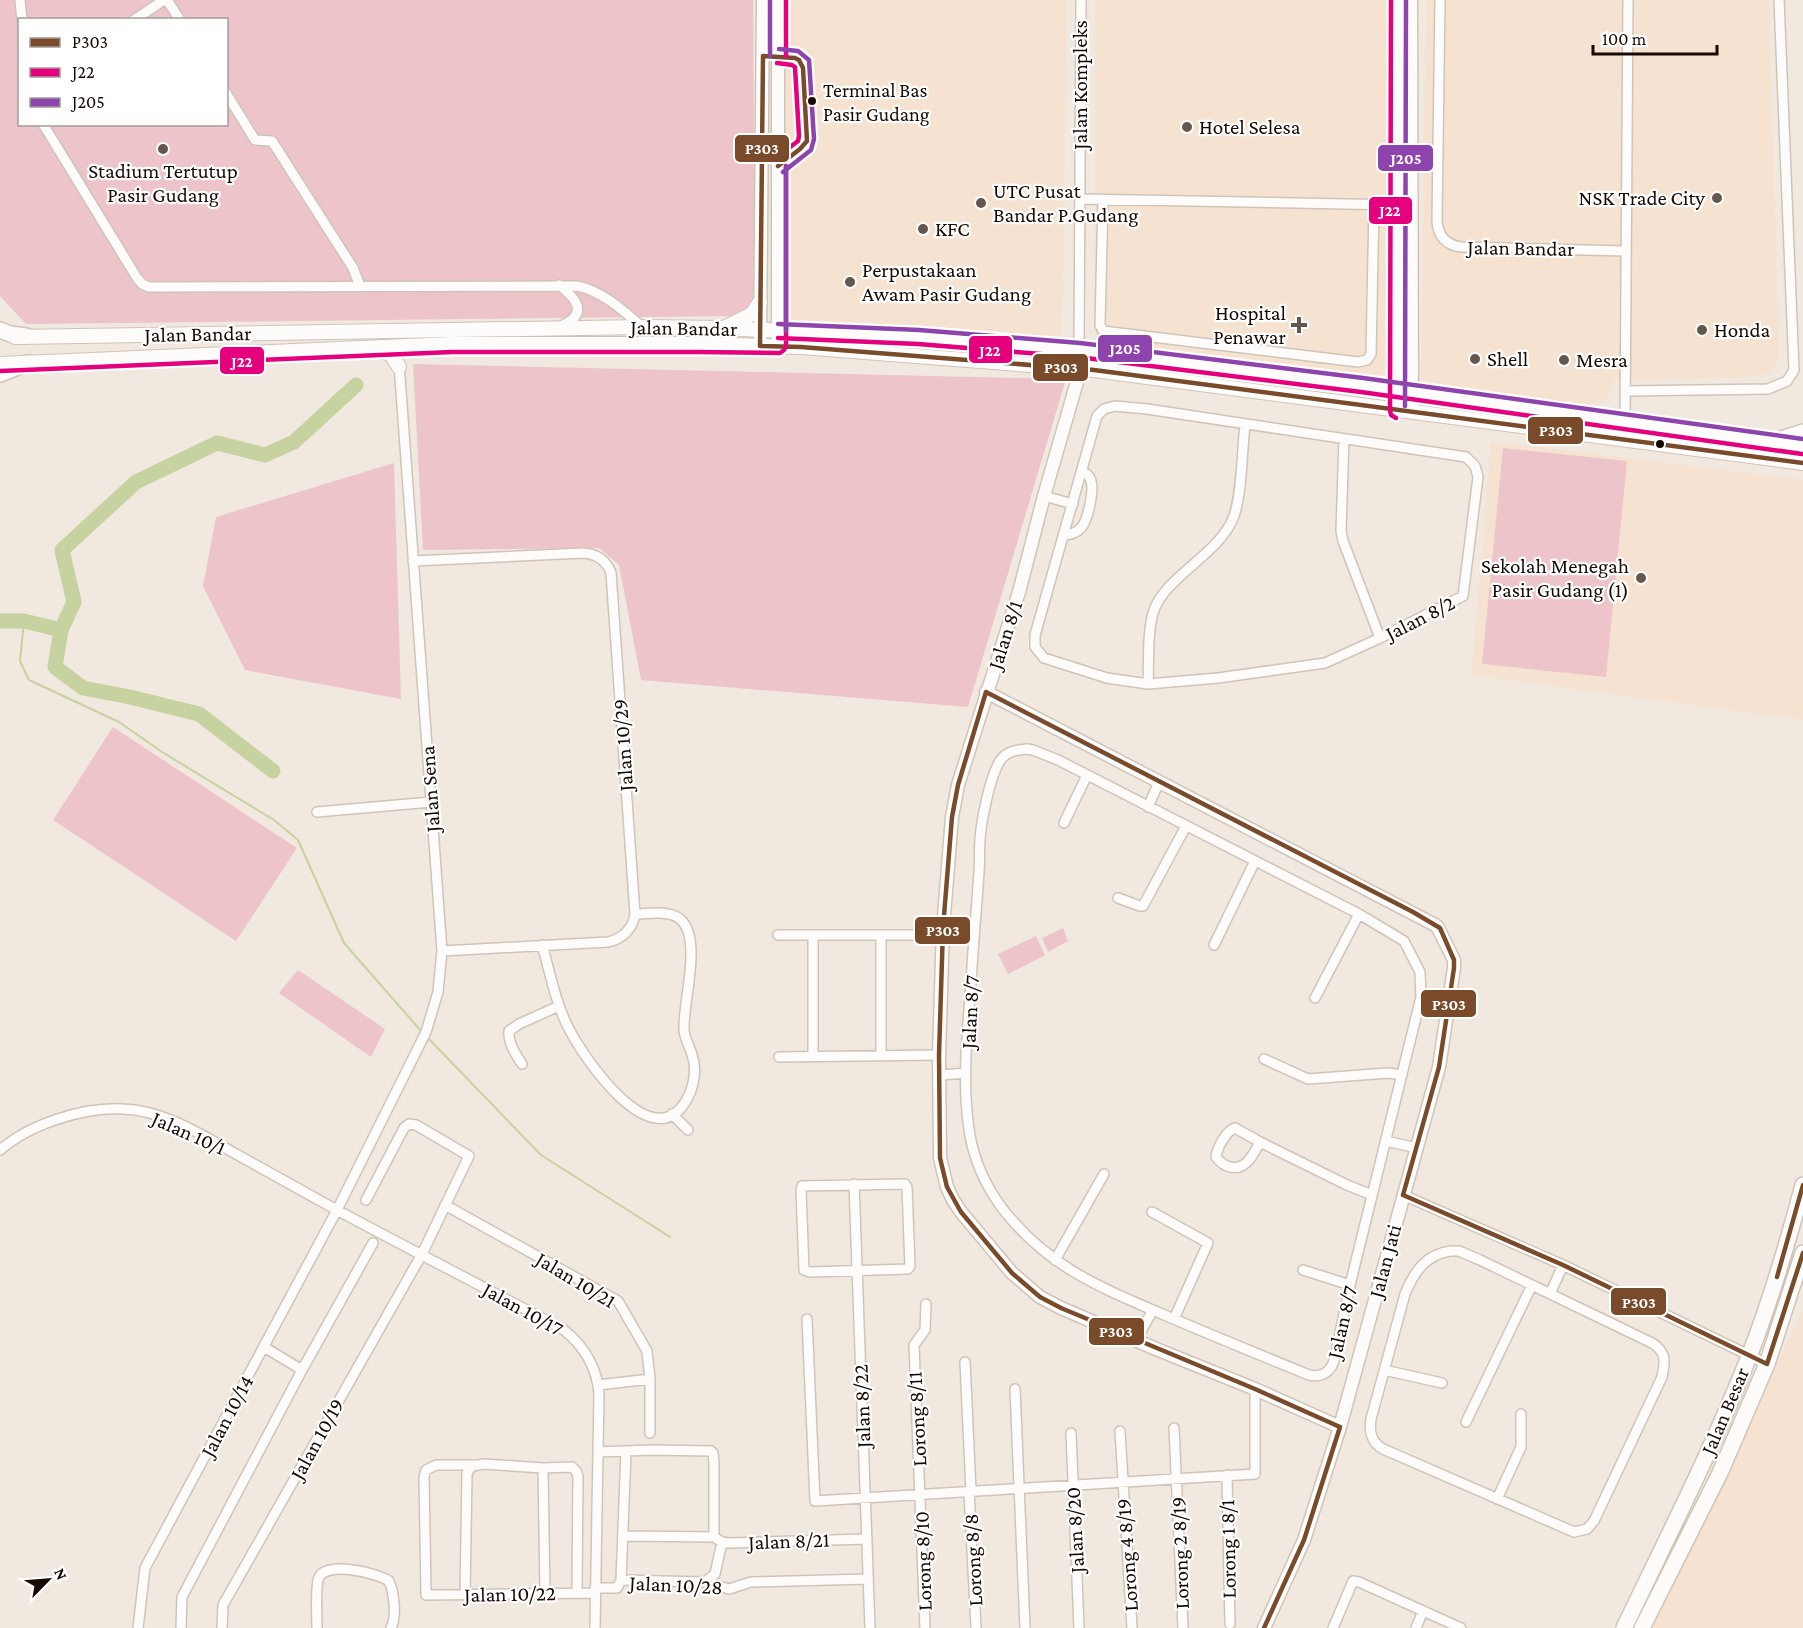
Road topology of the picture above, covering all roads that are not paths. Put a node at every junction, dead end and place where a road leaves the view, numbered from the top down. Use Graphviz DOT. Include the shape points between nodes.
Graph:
graph roads {
  1 [pos="20,0"];
  2 [pos="166,0"];
  3 [pos="763,0"];
  4 [pos="778,0"];
  5 [pos="1081,0"];
  6 [pos="1399,0"];
  7 [pos="1411,0"];
  8 [pos="1440,0"];
  9 [pos="1628,0"];
  10 [pos="1779,0"];
  11 [pos="22,18"];
  12 [pos="137,18"];
  13 [pos="179,18"];
  14 [pos="228,96"];
  15 [pos="44,126"];
  16 [pos="1080,199"];
  17 [pos="1103,200"];
  18 [pos="1374,205"];
  19 [pos="1398,206"];
  20 [pos="1626,250"];
  21 [pos="559,285"];
  22 [pos="360,286"];
  23 [pos="760,302"];
  24 [pos="642,327"];
  25 [pos="721,328"];
  26 [pos="555,329"];
  27 [pos="0,330"];
  28 [pos="430,330"];
  29 [pos="760,330"];
  30 [pos="367,331"];
  31 [pos="778,331"];
  32 [pos="26,336"];
  33 [pos="0,338"];
  34 [pos="398,346"];
  35 [pos="760,346"];
  36 [pos="778,346"];
  37 [pos="368,348"];
  38 [pos="1079,350"];
  39 [pos="28,363"];
  40 [pos="0,364"];
  41 [pos="399,367"];
  42 [pos="1082,368"];
  43 [pos="0,374"];
  44 [pos="1397,390"];
  45 [pos="1625,391"];
  46 [pos="1413,392"];
  47 [pos="1397,410"];
  48 [pos="1412,412"];
  49 [pos="1624,422"];
  50 [pos="1245,424"];
  51 [pos="1803,432"];
  52 [pos="1344,439"];
  53 [pos="1772,442"];
  54 [pos="1803,447"];
  55 [pos="1803,463"];
  56 [pos="1082,471"];
  57 [pos="1044,496"];
  58 [pos="1073,504"];
  59 [pos="1064,535"];
  60 [pos="413,561"];
  61 [pos="1380,638"];
  62 [pos="1148,684"];
  63 [pos="986,692"];
  64 [pos="1087,775"];
  65 [pos="1159,782"];
  66 [pos="431,802"];
  67 [pos="1148,807"];
  68 [pos="317,812"];
  69 [pos="1064,823"];
  70 [pos="1186,826"];
  71 [pos="1255,861"];
  72 [pos="1118,898"];
  73 [pos="635,914"];
  74 [pos="1359,914"];
  75 [pos="778,934"];
  76 [pos="813,934"];
  77 [pos="881,935"];
  78 [pos="917,935"];
  79 [pos="542,945"];
  80 [pos="1214,945"];
  81 [pos="442,951"];
  82 [pos="1315,998"];
  83 [pos="559,1006"];
  84 [pos="939,1054"];
  85 [pos="881,1055"];
  86 [pos="779,1056"];
  87 [pos="813,1056"];
  88 [pos="1264,1059"];
  89 [pos="522,1064"];
  90 [pos="966,1073"];
  91 [pos="940,1075"];
  92 [pos="1402,1075"];
  93 [pos="672,1114"];
  94 [pos="688,1130"];
  95 [pos="1260,1142"];
  96 [pos="1386,1142"];
  97 [pos="1417,1148"];
  98 [pos="0,1150"];
  99 [pos="1104,1174"];
  100 [pos="854,1184"];
  101 [pos="1803,1185"];
  102 [pos="1372,1195"];
  103 [pos="1403,1195"];
  104 [pos="366,1200"];
  105 [pos="445,1205"];
  106 [pos="337,1210"];
  107 [pos="1152,1212"];
  108 [pos="373,1243"];
  109 [pos="1803,1253"];
  110 [pos="422,1254"];
  111 [pos="1055,1260"];
  112 [pos="1563,1265"];
  113 [pos="1303,1270"];
  114 [pos="857,1271"];
  115 [pos="1350,1285"];
  116 [pos="1532,1285"];
  117 [pos="1550,1294"];
  118 [pos="926,1305"];
  119 [pos="1154,1310"];
  120 [pos="807,1319"];
  121 [pos="1174,1319"];
  122 [pos="1136,1340"];
  123 [pos="264,1347"];
  124 [pos="1749,1355"];
  125 [pos="966,1362"];
  126 [pos="1767,1364"];
  127 [pos="302,1370"];
  128 [pos="1384,1370"];
  129 [pos="650,1379"];
  130 [pos="1442,1383"];
  131 [pos="598,1384"];
  132 [pos="1016,1389"];
  133 [pos="1255,1389"];
  134 [pos="1521,1414"];
  135 [pos="1466,1422"];
  136 [pos="1340,1427"];
  137 [pos="1174,1428"];
  138 [pos="1120,1431"];
  139 [pos="1071,1432"];
  140 [pos="650,1433"];
  141 [pos="626,1451"];
  142 [pos="598,1452"];
  143 [pos="476,1465"];
  144 [pos="543,1468"];
  145 [pos="1227,1475"];
  146 [pos="1177,1478"];
  147 [pos="1123,1482"];
  148 [pos="1072,1485"];
  149 [pos="1019,1488"];
  150 [pos="970,1491"];
  151 [pos="921,1494"];
  152 [pos="865,1497"];
  153 [pos="1497,1499"];
  154 [pos="624,1536"];
  155 [pos="718,1539"];
  156 [pos="866,1539"];
  157 [pos="868,1579"];
  158 [pos="621,1580"];
  159 [pos="705,1582"];
  160 [pos="595,1591"];
  161 [pos="545,1593"];
  162 [pos="577,1593"];
  163 [pos="465,1594"];
  164 [pos="1423,1611"];
  165 [pos="1230,1624"];
  166 [pos="138,1628"];
  167 [pos="181,1628"];
  168 [pos="222,1628"];
  169 [pos="317,1628"];
  170 [pos="391,1628"];
  171 [pos="595,1628"];
  172 [pos="870,1628"];
  173 [pos="925,1628"];
  174 [pos="976,1628"];
  175 [pos="1025,1628"];
  176 [pos="1079,1628"];
  177 [pos="1132,1628"];
  178 [pos="1183,1628"];
  179 [pos="1264,1628"];
  180 [pos="1333,1628"];
  181 [pos="1416,1628"];
  182 [pos="1461,1628"];
  183 [pos="1624,1628"];
  184 [pos="1642,1628"];
  1 -- 11 [label="street"];
  2 -- 12 [label="street"];
  2 -- 13 [label="street"];
  3 -- 23 [label="street"];
  4 -- 31 [label="street"];
  5 -- 16 [label="street, Jalan Kompleks"];
  6 -- 19 [label="street"];
  7 -- 46 [label="street"];
  8 -- 20 [label="street, Jalan Bandar" via="1440,234 1461,247"];
  9 -- 20 [label="street"];
  10 -- 45 [label="street" via="1794,370 1787,381 1768,389"];
  14 -- 22 [label="street" via="255,140 272,141 353,268"];
  15 -- 22 [label="street" via="137,278 145,285"];
  16 -- 17 [label="street"];
  16 -- 38 [label="street, Jalan Kompleks"];
  17 -- 18 [label="street"];
  17 -- 18 [label="street" via="1102,331 1358,362 1367,360 1371,354"];
  18 -- 19 [label="street"];
  19 -- 44 [label="street"];
  20 -- 45 [label="street"];
  21 -- 22 [label="street"];
  21 -- 24 [label="street" via="591,290"];
  21 -- 26 [label="street" via="573,295 577,307 571,321"];
  23 -- 25 [label="main road" via="752,314"];
  23 -- 29 [label="street"];
  24 -- 25 [label="main road, Jalan Bandar"];
  24 -- 26 [label="main road, Jalan Bandar"];
  25 -- 29 [label="main road, Jalan Bandar"];
  26 -- 28 [label="main road, Jalan Bandar"];
  27 -- 32 [label="main road"];
  28 -- 30 [label="main road, Jalan Bandar"];
  28 -- 34 [label="main road" via="404,336"];
  29 -- 31 [label="main road, Jalan Bandar"];
  29 -- 35 [label="street"];
  30 -- 32 [label="main road, Jalan Bandar"];
  30 -- 34 [label="main road" via="393,338"];
  31 -- 36 [label="street"];
  31 -- 38 [label="main road, Jalan Bandar"];
  32 -- 33 [label="main road, Jalan Bandar"];
  34 -- 35 [label="main road, Jalan Bandar"];
  34 -- 37 [label="main road, Jalan Bandar"];
  34 -- 41 [label="street, Jalan Sena"];
  35 -- 36 [label="main road, Jalan Bandar"];
  36 -- 42 [label="main road, Jalan Bandar"];
  37 -- 39 [label="main road, Jalan Bandar"];
  37 -- 41 [label="main road" via="391,354"];
  38 -- 44 [label="main road, Jalan Bandar"];
  39 -- 40 [label="main road, Jalan Bandar"];
  39 -- 43 [label="main road"];
  41 -- 60 [label="street, Jalan Sena"];
  42 -- 47 [label="main road, Jalan Bandar"];
  42 -- 57 [label="street, Jalan 8/1"];
  44 -- 46 [label="main road, Jalan Bandar"];
  44 -- 47 [label="street"];
  45 -- 49 [label="street"];
  46 -- 48 [label="street"];
  46 -- 49 [label="main road, Jalan Bandar"];
  47 -- 48 [label="main road, Jalan Bandar"];
  48 -- 55 [label="main road, Jalan Bandar"];
  49 -- 53 [label="main road, Jalan Bandar"];
  50 -- 52 [label="street, Jalan 8/2"];
  50 -- 56 [label="street, Jalan 8/2" via="1136,408 1104,408 1097,416"];
  50 -- 62 [label="street" via="1234,516 1221,539 1174,583 1155,609"];
  51 -- 53 [label="main road"];
  52 -- 61 [label="street" via="1341,531"];
  52 -- 61 [label="street, Jalan 8/2" via="1460,455 1473,462 1478,474 1463,596"];
  53 -- 54 [label="main road, Jalan Bandar"];
  56 -- 58 [label="street, Jalan 8/2"];
  56 -- 59 [label="street" via="1092,484 1085,520 1077,532"];
  57 -- 58 [label="street"];
  57 -- 63 [label="street, Jalan 8/1" via="1019,592"];
  58 -- 59 [label="street, Jalan 8/2"];
  59 -- 62 [label="street, Jalan 8/2" via="1035,635 1037,651 1044,658 1087,673"];
  60 -- 66 [label="street, Jalan Sena"];
  60 -- 73 [label="street, Jalan 10/29" via="583,553 597,556 607,564 611,573"];
  61 -- 62 [label="street, Jalan 8/2" via="1322,664"];
  63 -- 65 [label="street, Jalan Jati"];
  63 -- 84 [label="street, Jalan 8/1" via="952,817"];
  64 -- 67 [label="street, Jalan 8/7"];
  64 -- 69 [label="street"];
  64 -- 90 [label="street, Jalan 8/7" via="1030,749 1006,754 998,764 980,837"];
  65 -- 67 [label="street"];
  65 -- 97 [label="street, Jalan Jati" via="1440,928 1454,968 1439,1067"];
  66 -- 68 [label="street"];
  66 -- 81 [label="street, Jalan Sena"];
  67 -- 70 [label="street, Jalan 8/7"];
  70 -- 71 [label="street, Jalan 8/7"];
  70 -- 72 [label="street" via="1143,906"];
  71 -- 74 [label="street, Jalan 8/7"];
  71 -- 80 [label="street"];
  73 -- 79 [label="street" via="629,930 618,940"];
  73 -- 93 [label="street" via="677,916 689,935 684,1030 694,1059 694,1079 687,1100"];
  74 -- 82 [label="street"];
  74 -- 92 [label="street, Jalan 8/7" via="1402,939 1420,972 1421,997"];
  75 -- 76 [label="street"];
  76 -- 77 [label="street"];
  76 -- 87 [label="street"];
  77 -- 78 [label="street"];
  77 -- 85 [label="street"];
  79 -- 81 [label="street"];
  79 -- 83 [label="street"];
  81 -- 106 [label="street, Jalan Sena" via="438,992 426,1032"];
  83 -- 89 [label="street" via="509,1031 512,1047"];
  83 -- 93 [label="street" via="573,1035 620,1099 654,1118"];
  84 -- 85 [label="street"];
  84 -- 91 [label="street, Jalan 8/1"];
  85 -- 87 [label="street"];
  86 -- 87 [label="street"];
  88 -- 92 [label="street" via="1306,1078"];
  90 -- 91 [label="street"];
  90 -- 111 [label="street, Jalan 8/7" via="968,1128 980,1172 1003,1209 1028,1238"];
  91 -- 122 [label="street, Jalan 8/1" via="940,1158 947,1187 961,1212 1012,1273 1034,1292"];
  92 -- 96 [label="street, Jalan 8/7"];
  93 -- 94 [label="street"];
  95 -- 95 [label="street" via="1232,1128 1216,1157 1231,1167 1242,1166"];
  95 -- 102 [label="street"];
  96 -- 97 [label="street"];
  96 -- 102 [label="street, Jalan 8/7"];
  97 -- 103 [label="street, Jalan Jati"];
  98 -- 106 [label="street, Jalan 10/1" via="35,1127 56,1120 102,1110 138,1111 174,1122 215,1142"];
  99 -- 111 [label="street"];
  100 -- 114 [label="street, Jalan 8/22"];
  100 -- 114 [label="street" via="904,1183 907,1187 909,1268"];
  100 -- 114 [label="street" via="801,1188 803,1268 807,1272"];
  101 -- 124 [label="main road, Jalan Besar" via="1773,1290"];
  102 -- 115 [label="street, Jalan 8/7"];
  103 -- 112 [label="street"];
  103 -- 136 [label="street, Jalan Jati"];
  104 -- 105 [label="street, Jalan 10/19" via="404,1128 412,1124 469,1156"];
  105 -- 110 [label="street, Jalan 10/19"];
  105 -- 129 [label="street, Jalan 10/21" via="616,1300 647,1351"];
  106 -- 110 [label="street, Jalan 10/17"];
  106 -- 123 [label="street, Jalan 10/14"];
  107 -- 121 [label="street" via="1208,1243"];
  108 -- 127 [label="street"];
  109 -- 126 [label="main road, Jalan Besar"];
  110 -- 131 [label="street, Jalan 10/17" via="564,1330 589,1357"];
  110 -- 168 [label="street, Jalan 10/19" via="224,1605"];
  111 -- 119 [label="street, Jalan 8/7" via="1093,1284"];
  112 -- 117 [label="street"];
  112 -- 124 [label="street"];
  113 -- 115 [label="street"];
  114 -- 152 [label="street, Jalan 8/22"];
  115 -- 121 [label="street, Jalan 8/7" via="1334,1363 1321,1376 1309,1375"];
  116 -- 117 [label="street"];
  116 -- 128 [label="street" via="1459,1251 1437,1254 1410,1281"];
  116 -- 135 [label="street"];
  117 -- 153 [label="street" via="1657,1346 1665,1358 1662,1377 1587,1529 1574,1532"];
  118 -- 151 [label="street, Lorong 8/11" via="925,1330 914,1345"];
  119 -- 121 [label="street, Jalan 8/7"];
  119 -- 122 [label="street"];
  120 -- 152 [label="street" via="815,1501"];
  122 -- 133 [label="street, Jalan 8/1"];
  123 -- 127 [label="street"];
  123 -- 166 [label="street, Jalan 10/14" via="145,1568"];
  124 -- 126 [label="street"];
  124 -- 183 [label="main road, Jalan Besar" via="1699,1472"];
  125 -- 150 [label="street"];
  126 -- 184 [label="main road, Jalan Besar" via="1720,1473"];
  127 -- 167 [label="street" via="182,1597"];
  128 -- 130 [label="street"];
  128 -- 153 [label="street" via="1370,1428 1377,1446"];
  129 -- 131 [label="street"];
  129 -- 140 [label="street, Jalan 10/21"];
  131 -- 142 [label="street, Jalan 10/17"];
  132 -- 149 [label="street"];
  133 -- 136 [label="street, Jalan 8/1"];
  133 -- 145 [label="street" via="1255,1473"];
  134 -- 153 [label="street" via="1521,1447"];
  136 -- 179 [label="street, Jalan Jati" via="1304,1540"];
  137 -- 146 [label="street, Lorong 2 8/19"];
  138 -- 147 [label="street, Lorong 4 8/19"];
  139 -- 148 [label="street, Jalan 8/20"];
  141 -- 142 [label="street"];
  141 -- 154 [label="street"];
  141 -- 155 [label="street" via="713,1453"];
  142 -- 160 [label="street, Jalan 10/17"];
  143 -- 144 [label="street"];
  143 -- 163 [label="street" via="467,1473"];
  143 -- 163 [label="street, Jalan 10/22" via="436,1465 426,1470 424,1477 426,1595"];
  144 -- 161 [label="street"];
  144 -- 162 [label="street" via="572,1467 578,1476"];
  145 -- 146 [label="street"];
  145 -- 165 [label="street, Lorong 1 8/1"];
  146 -- 147 [label="street"];
  146 -- 178 [label="street, Lorong 2 8/19"];
  147 -- 148 [label="street"];
  147 -- 177 [label="street, Lorong 4 8/19"];
  148 -- 149 [label="street"];
  148 -- 176 [label="street, Jalan 8/20"];
  149 -- 150 [label="street"];
  149 -- 175 [label="street"];
  150 -- 151 [label="street"];
  150 -- 174 [label="street, Lorong 8/8"];
  151 -- 152 [label="street"];
  151 -- 173 [label="street, Lorong 8/10"];
  152 -- 156 [label="street, Jalan 8/22"];
  154 -- 155 [label="street, Jalan 8/21"];
  154 -- 158 [label="street"];
  155 -- 156 [label="street, Jalan 8/21"];
  155 -- 159 [label="street" via="716,1572"];
  156 -- 157 [label="street, Jalan 8/22"];
  157 -- 159 [label="street, Jalan 10/28" via="751,1582 729,1588"];
  157 -- 172 [label="street, Jalan 8/22"];
  158 -- 159 [label="street, Jalan 10/28"];
  158 -- 160 [label="street, Jalan 10/28" via="617,1588"];
  160 -- 162 [label="street, Jalan 10/22"];
  160 -- 171 [label="street, Jalan 10/17"];
  161 -- 162 [label="street, Jalan 10/22"];
  161 -- 163 [label="street, Jalan 10/22"];
  164 -- 180 [label="street" via="1353,1581"];
  164 -- 181 [label="street"];
  164 -- 182 [label="street"];
  169 -- 170 [label="street" via="318,1579 323,1572 336,1568 389,1581 394,1616"];
}
